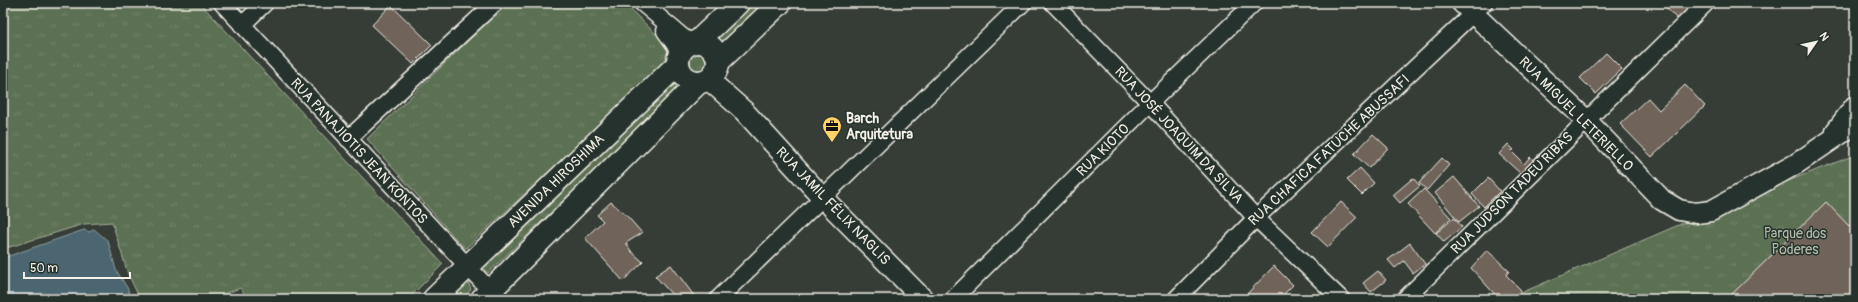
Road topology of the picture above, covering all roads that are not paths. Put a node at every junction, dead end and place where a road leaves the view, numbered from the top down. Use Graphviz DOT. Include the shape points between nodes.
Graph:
graph roads {
  1 [pos="222,3"];
  2 [pos="265,3"];
  3 [pos="495,3"];
  4 [pos="738,3"];
  5 [pos="780,3"];
  6 [pos="1023,3"];
  7 [pos="1053,3"];
  8 [pos="1254,3"];
  9 [pos="1706,3"];
  10 [pos="644,5"];
  11 [pos="1473,7"];
  12 [pos="242,25"];
  13 [pos="686,50"];
  14 [pos="710,73"];
  15 [pos="1150,103"];
  16 [pos="1855,106"];
  17 [pos="1586,120"];
  18 [pos="1855,124"];
  19 [pos="348,140"];
  20 [pos="1827,142"];
  21 [pos="822,198"];
  22 [pos="1256,218"];
  23 [pos="467,266"];
  24 [pos="490,296"];
  25 [pos="434,299"];
  26 [pos="718,299"];
  27 [pos="923,299"];
  28 [pos="954,299"];
  29 [pos="1176,299"];
  30 [pos="1341,299"];
  31 [pos="1405,299"];
  1 -- 12 [label="street, RUA PANAJIOTIS JEAN KONTOS"];
  2 -- 12 [label="street"];
  3 -- 19 [label="street"];
  4 -- 13 [label="main road, AVENIDA HIROSHIMA"];
  5 -- 14 [label="main road"];
  6 -- 21 [label="street"];
  7 -- 15 [label="street, RUA JOSÉ JOAQUIM DA SILVA"];
  8 -- 15 [label="street, RUA KIOTO"];
  9 -- 17 [label="street, RUA JUDSON TADEU RIBAS"];
  10 -- 13 [label="street"];
  11 -- 17 [label="street, RUA MIGUEL LETERIELLO"];
  11 -- 22 [label="street, RUA CHAFICA FATUCHE ABUSSAFI"];
  12 -- 19 [label="street, RUA PANAJIOTIS JEAN KONTOS"];
  13 -- 14 [label="main road" via="680,70 688,79"];
  13 -- 14 [label="main road" via="704,42 714,49"];
  13 -- 23 [label="main road, AVENIDA HIROSHIMA"];
  14 -- 21 [label="street, RUA JAMIL FÉLIX NAGLIS"];
  14 -- 24 [label="main road"];
  15 -- 22 [label="street, RUA JOSÉ JOAQUIM DA SILVA"];
  15 -- 28 [label="street, RUA KIOTO"];
  16 -- 20 [label="street"];
  17 -- 20 [label="street, RUA MIGUEL LETERIELLO" via="1662,200 1679,210 1696,213 1711,211 1796,164"];
  17 -- 31 [label="street, RUA JUDSON TADEU RIBAS"];
  18 -- 20 [label="street"];
  19 -- 23 [label="street, RUA PANAJIOTIS JEAN KONTOS"];
  21 -- 26 [label="street"];
  21 -- 27 [label="street, RUA JAMIL FÉLIX NAGLIS"];
  22 -- 29 [label="street, RUA CHAFICA FATUCHE ABUSSAFI"];
  22 -- 30 [label="street, RUA JOSÉ JOAQUIM DA SILVA"];
  23 -- 24 [label="street, RUA PANAJIOTIS JEAN KONTOS"];
  23 -- 25 [label="main road, AVENIDA HIROSHIMA"];
}
